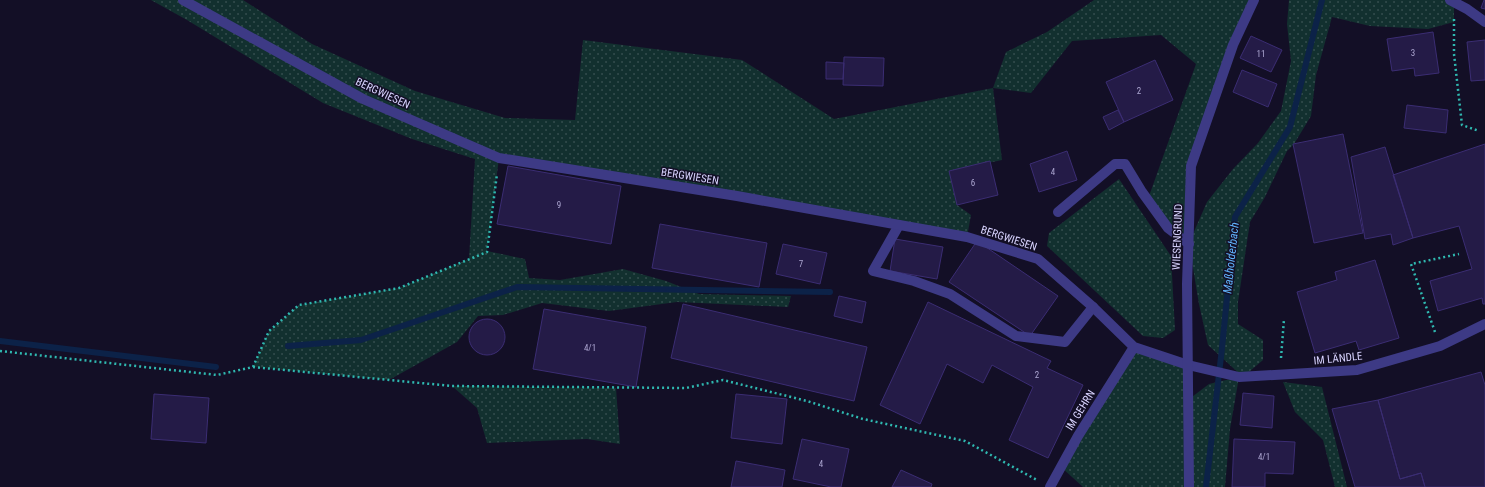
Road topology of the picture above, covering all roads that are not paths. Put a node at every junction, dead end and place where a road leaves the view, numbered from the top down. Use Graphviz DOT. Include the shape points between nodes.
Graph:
graph roads {
  1 [pos="183,0"];
  2 [pos="1254,0"];
  3 [pos="1452,1"];
  4 [pos="1485,22"];
  5 [pos="1058,212"];
  6 [pos="899,225"];
  7 [pos="1189,244"];
  8 [pos="1093,307"];
  9 [pos="1485,324"];
  10 [pos="1134,346"];
  11 [pos="1188,365"];
  12 [pos="1046,485"];
  13 [pos="1189,487"];
  1 -- 6 [label="street, BERGWIESEN" via="363,99 499,158"];
  2 -- 7 [label="street, WIESENGRUND" via="1233,44 1191,166"];
  3 -- 4 [label="street"];
  5 -- 7 [label="street" via="1115,164 1125,164 1168,228"];
  6 -- 8 [label="street, BERGWIESEN" via="967,237 1038,259"];
  6 -- 8 [label="street" via="873,271 950,294 1016,336 1065,342"];
  7 -- 11 [label="street, WIESENGRUND"];
  8 -- 10 [label="street, BERGWIESEN"];
  9 -- 11 [label="street, IM LÄNDLE" via="1440,346 1357,370 1239,377"];
  10 -- 11 [label="street, BERGWIESEN"];
  10 -- 12 [label="street, IM GEHRN"];
  11 -- 13 [label="street, WIESENGRUND"];
}
